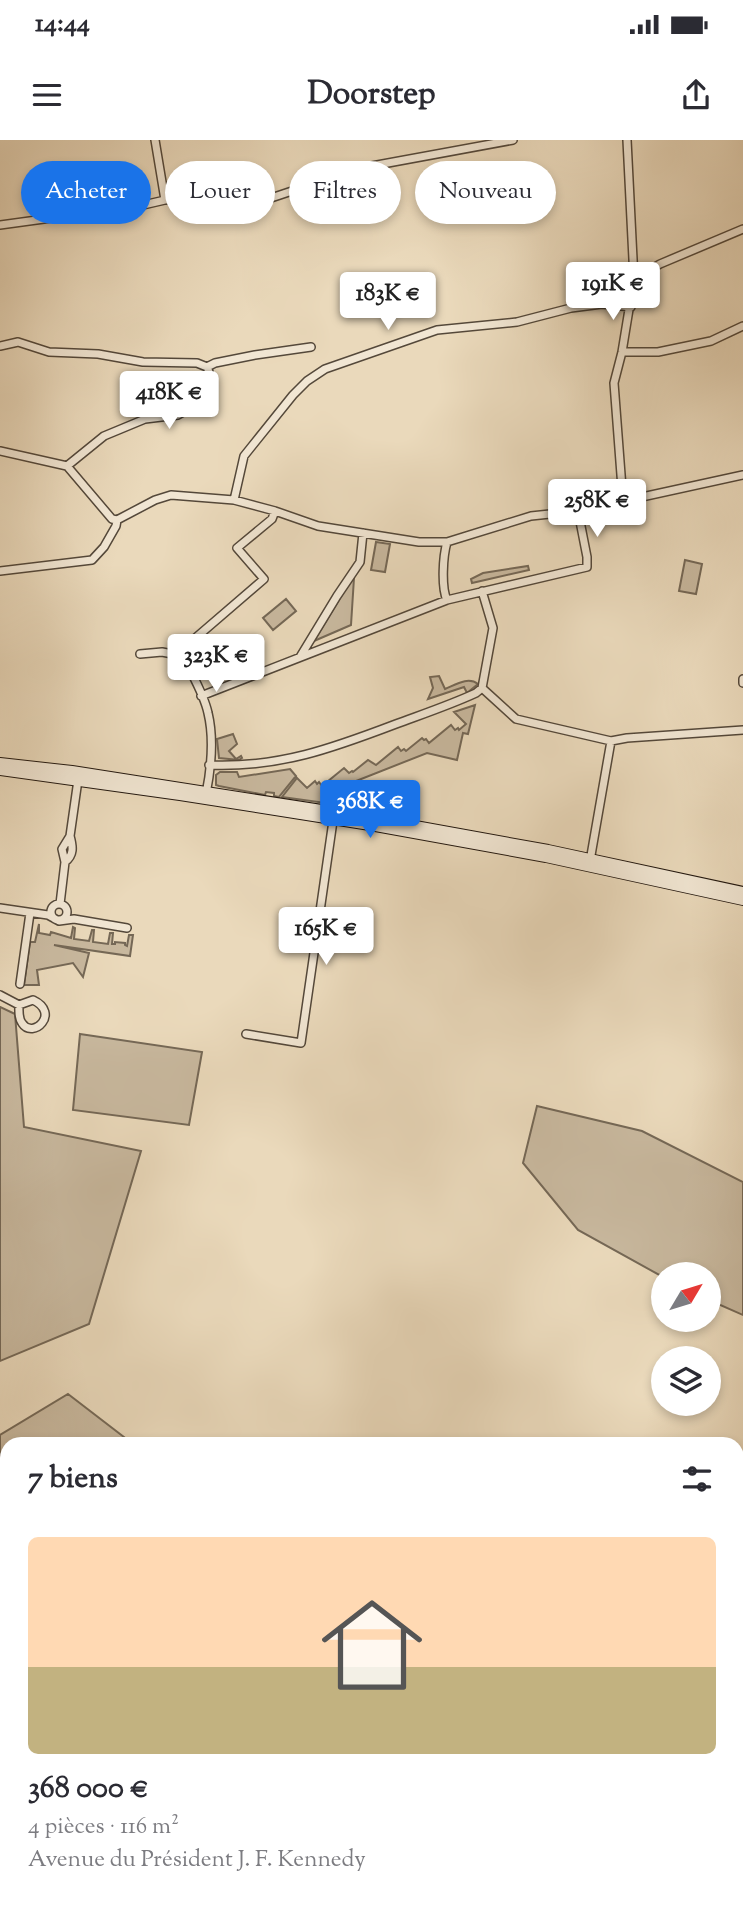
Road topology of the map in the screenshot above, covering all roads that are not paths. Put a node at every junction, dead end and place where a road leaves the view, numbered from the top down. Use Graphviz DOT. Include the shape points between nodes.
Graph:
graph roads {
  1 [pos="155,140"];
  2 [pos="513,140"];
  3 [pos="627,140"];
  4 [pos="275,197"];
  5 [pos="165,200"];
  6 [pos="0,225"];
  7 [pos="743,229"];
  8 [pos="634,279"];
  9 [pos="631,307"];
  10 [pos="743,326"];
  11 [pos="0,346"];
  12 [pos="311,347"];
  13 [pos="622,352"];
  14 [pos="207,367"];
  15 [pos="0,451"];
  16 [pos="67,466"];
  17 [pos="743,475"];
  18 [pos="234,500"];
  19 [pos="623,501"];
  20 [pos="275,511"];
  21 [pos="578,511"];
  22 [pos="117,520"];
  23 [pos="363,533"];
  24 [pos="447,542"];
  25 [pos="0,571"];
  26 [pos="482,591"];
  27 [pos="447,600"];
  28 [pos="186,647"];
  29 [pos="140,654"];
  30 [pos="300,657"];
  31 [pos="482,688"];
  32 [pos="201,696"];
  33 [pos="743,730"];
  34 [pos="611,741"];
  35 [pos="0,763"];
  36 [pos="209,765"];
  37 [pos="0,770"];
  38 [pos="78,780"];
  39 [pos="206,795"];
  40 [pos="334,815"];
  41 [pos="590,863"];
  42 [pos="743,892"];
  43 [pos="743,900"];
  44 [pos="60,904"];
  45 [pos="0,908"];
  46 [pos="66,912"];
  47 [pos="30,913"];
  48 [pos="55,919"];
  49 [pos="74,919"];
  50 [pos="127,928"];
  51 [pos="20,984"];
  52 [pos="0,995"];
  53 [pos="19,1005"];
  54 [pos="246,1034"];
  1 -- 5 [label="street"];
  2 -- 4 [label="street" via="339,172"];
  3 -- 8 [label="street"];
  5 -- 6 [label="street"];
  7 -- 8 [label="street"];
  8 -- 9 [label="street"];
  9 -- 13 [label="street"];
  9 -- 18 [label="street" via="602,304 517,322 437,330 325,369 293,395 244,456"];
  10 -- 13 [label="street" via="711,341 658,352"];
  11 -- 14 [label="street" via="18,342 49,352"];
  12 -- 14 [label="street"];
  13 -- 19 [label="street" via="614,383"];
  14 -- 16 [label="street" via="209,392 203,401 178,415 145,419 104,436"];
  15 -- 16 [label="street"];
  16 -- 22 [label="street"];
  17 -- 19 [label="street"];
  18 -- 20 [label="street"];
  18 -- 22 [label="street" via="171,495"];
  19 -- 21 [label="street"];
  20 -- 23 [label="street" via="318,526"];
  20 -- 28 [label="street" via="272,519 237,548 264,579"];
  21 -- 24 [label="street" via="531,516"];
  21 -- 26 [label="street" via="587,567"];
  22 -- 25 [label="street" via="92,560"];
  23 -- 24 [label="street"];
  23 -- 30 [label="street" via="360,562"];
  24 -- 27 [label="street"];
  26 -- 27 [label="street"];
  26 -- 31 [label="street" via="493,628"];
  27 -- 30 [label="street"];
  29 -- 32 [label="street" via="183,656"];
  30 -- 32 [label="street"];
  31 -- 34 [label="street" via="516,719"];
  31 -- 36 [label="street" via="305,756 237,766"];
  32 -- 36 [label="street" via="210,729"];
  33 -- 34 [label="street"];
  34 -- 41 [label="street"];
  35 -- 39 [label="main road"];
  36 -- 39 [label="street"];
  37 -- 38 [label="main road"];
  38 -- 39 [label="main road"];
  38 -- 44 [label="street" via="69,836 62,849"];
  39 -- 40 [label="main road"];
  40 -- 41 [label="main road" via="548,850"];
  40 -- 54 [label="street" via="301,1043"];
  41 -- 42 [label="main road" via="619,864"];
  41 -- 43 [label="main road"];
  44 -- 46 [label="street"];
  44 -- 48 [label="street" via="51,909"];
  45 -- 47 [label="street"];
  46 -- 48 [label="street" via="62,919"];
  46 -- 49 [label="street"];
  47 -- 48 [label="street"];
  47 -- 51 [label="street"];
  48 -- 49 [label="street"];
  49 -- 50 [label="street"];
  52 -- 53 [label="street"];
  53 -- 53 [label="street" via="24,1026 40,1026 46,1011 41,1004 33,1000"];
}
